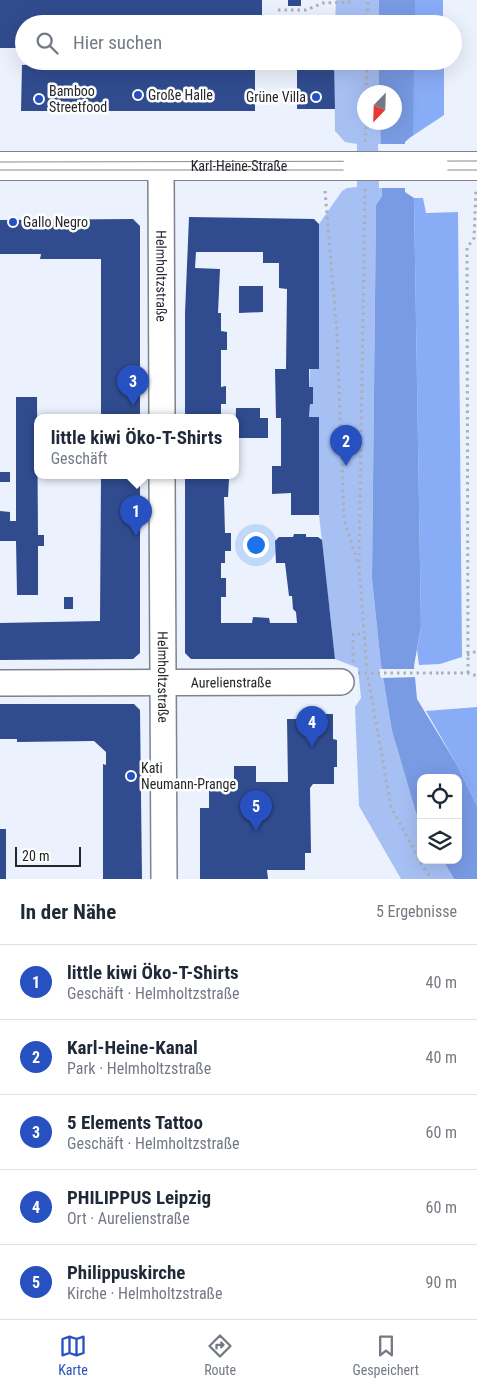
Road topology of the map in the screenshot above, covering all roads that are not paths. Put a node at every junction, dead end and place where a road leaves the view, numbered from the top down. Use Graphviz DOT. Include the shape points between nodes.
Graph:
graph roads {
  1 [pos="0,166"];
  2 [pos="161,166"];
  3 [pos="477,166"];
  4 [pos="162,414"];
  5 [pos="162,479"];
  6 [pos="351,672"];
  7 [pos="0,683"];
  8 [pos="163,683"];
  9 [pos="164,879"];
  1 -- 2 [label="street, Karl-Heine-Straße"];
  2 -- 3 [label="street, Karl-Heine-Straße, bridge"];
  2 -- 4 [label="street, Helmholtzstraße"];
  5 -- 8 [label="street, Helmholtzstraße"];
  6 -- 8 [label="street, Aurelienstraße"];
  7 -- 8 [label="street, Aurelienstraße"];
  8 -- 9 [label="street, Helmholtzstraße"];
}
